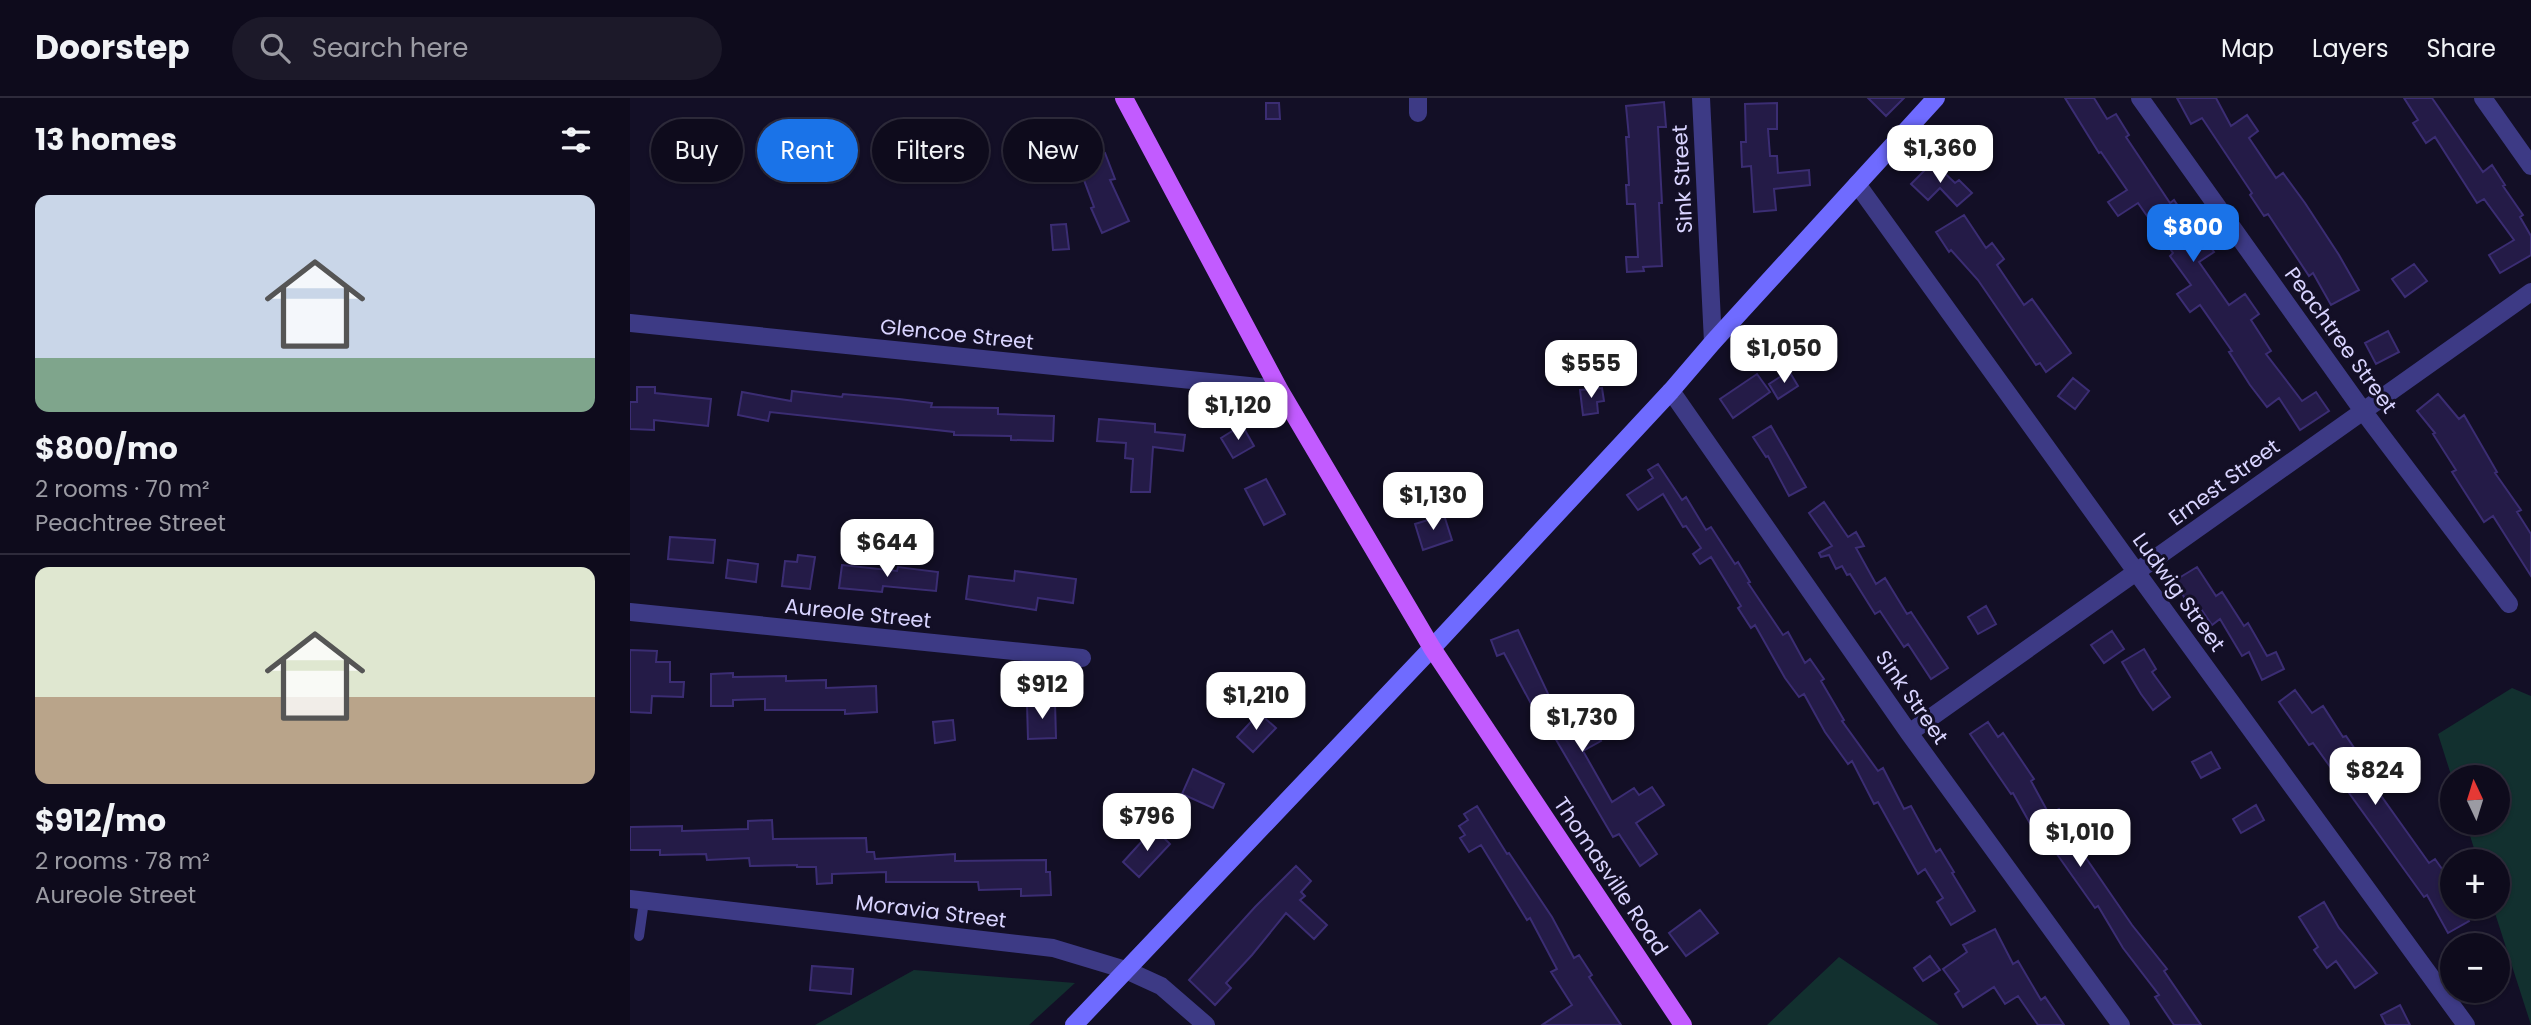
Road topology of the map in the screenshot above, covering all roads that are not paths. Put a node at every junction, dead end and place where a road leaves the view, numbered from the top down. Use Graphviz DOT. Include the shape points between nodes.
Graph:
graph roads {
  1 [pos="1124,98"];
  2 [pos="1701,98"];
  3 [pos="1936,98"];
  4 [pos="2140,98"];
  5 [pos="2483,98"];
  6 [pos="2531,166"];
  7 [pos="1857,184"];
  8 [pos="2531,292"];
  9 [pos="630,323"];
  10 [pos="1713,342"];
  11 [pos="1279,389"];
  12 [pos="1671,391"];
  13 [pos="2363,411"];
  14 [pos="2137,573"];
  15 [pos="2509,604"];
  16 [pos="630,612"];
  17 [pos="1432,648"];
  18 [pos="1082,658"];
  19 [pos="1909,733"];
  20 [pos="637,900"];
  21 [pos="639,936"];
  22 [pos="1126,970"];
  23 [pos="1074,1025"];
  24 [pos="1206,1025"];
  25 [pos="1683,1025"];
  26 [pos="2121,1025"];
  27 [pos="2466,1025"];
  1 -- 11 [label="main road, Thomasville Road"];
  2 -- 10 [label="street, Sink Street"];
  3 -- 7 [label="main road"];
  4 -- 13 [label="street, Peachtree Street"];
  5 -- 6 [label="street"];
  7 -- 10 [label="main road"];
  7 -- 14 [label="street, Ludwig Street"];
  8 -- 13 [label="street, Ernest Street"];
  9 -- 11 [label="street, Glencoe Street"];
  10 -- 12 [label="main road"];
  11 -- 17 [label="main road, Thomasville Road"];
  12 -- 17 [label="main road"];
  12 -- 19 [label="street, Sink Street"];
  13 -- 14 [label="street, Ernest Street"];
  13 -- 15 [label="street, Peachtree Street"];
  14 -- 19 [label="street, Ernest Street"];
  14 -- 27 [label="street, Ludwig Street"];
  16 -- 18 [label="street, Aureole Street"];
  17 -- 22 [label="main road"];
  17 -- 25 [label="main road, Thomasville Road"];
  19 -- 26 [label="street, Sink Street"];
  20 -- 21 [label="lane"];
  20 -- 22 [label="street, Moravia Street" via="1053,948"];
  22 -- 23 [label="main road"];
  22 -- 24 [label="street, Moravia Street" via="1161,986"];
}
